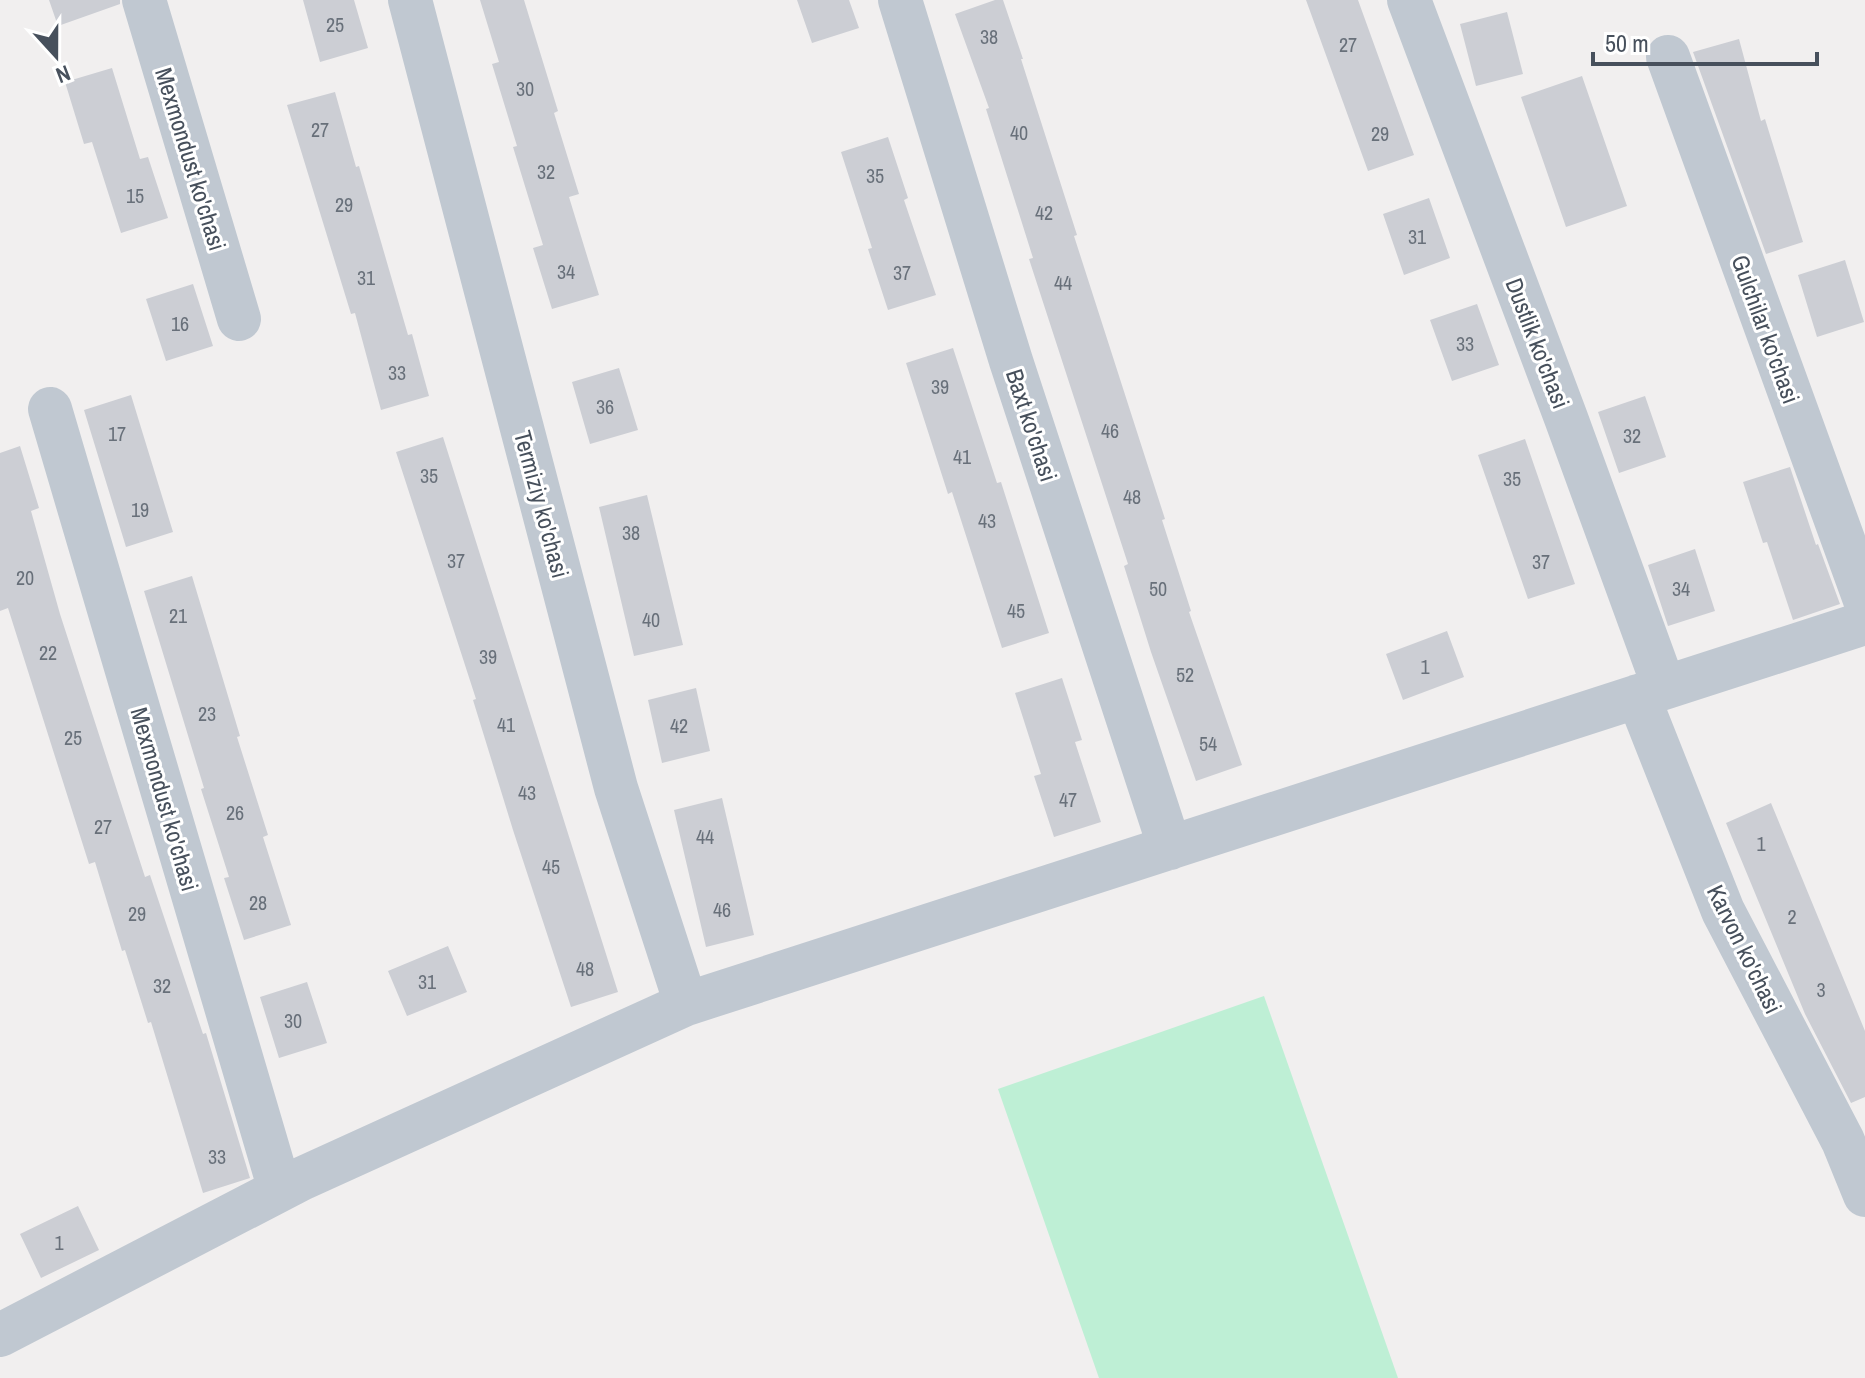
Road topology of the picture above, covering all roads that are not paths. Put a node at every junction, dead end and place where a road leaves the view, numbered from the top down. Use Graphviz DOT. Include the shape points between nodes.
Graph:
graph roads {
  1 [pos="144,0"];
  2 [pos="410,0"];
  3 [pos="900,0"];
  4 [pos="1409,0"];
  5 [pos="1668,57"];
  6 [pos="239,319"];
  7 [pos="50,409"];
  8 [pos="1865,600"];
  9 [pos="1865,623"];
  10 [pos="1651,692"];
  11 [pos="1170,848"];
  12 [pos="686,1004"];
  13 [pos="280,1190"];
  14 [pos="1865,1195"];
  15 [pos="0,1335"];
  1 -- 6 [label="street, Mexmondust ko'chasi"];
  2 -- 12 [label="street, Termiziy ko'chasi" via="616,788"];
  3 -- 11 [label="street, Baxt ko'chasi"];
  4 -- 10 [label="street, Dustlik ko'chasi" via="1566,418"];
  5 -- 8 [label="street, Gulchilar ko'chasi"];
  7 -- 13 [label="street, Mexmondust ko'chasi"];
  9 -- 10 [label="street"];
  10 -- 11 [label="street"];
  10 -- 14 [label="street, Karvon ko'chasi" via="1723,911 1843,1141"];
  11 -- 12 [label="street"];
  12 -- 13 [label="street"];
  13 -- 15 [label="street"];
}
